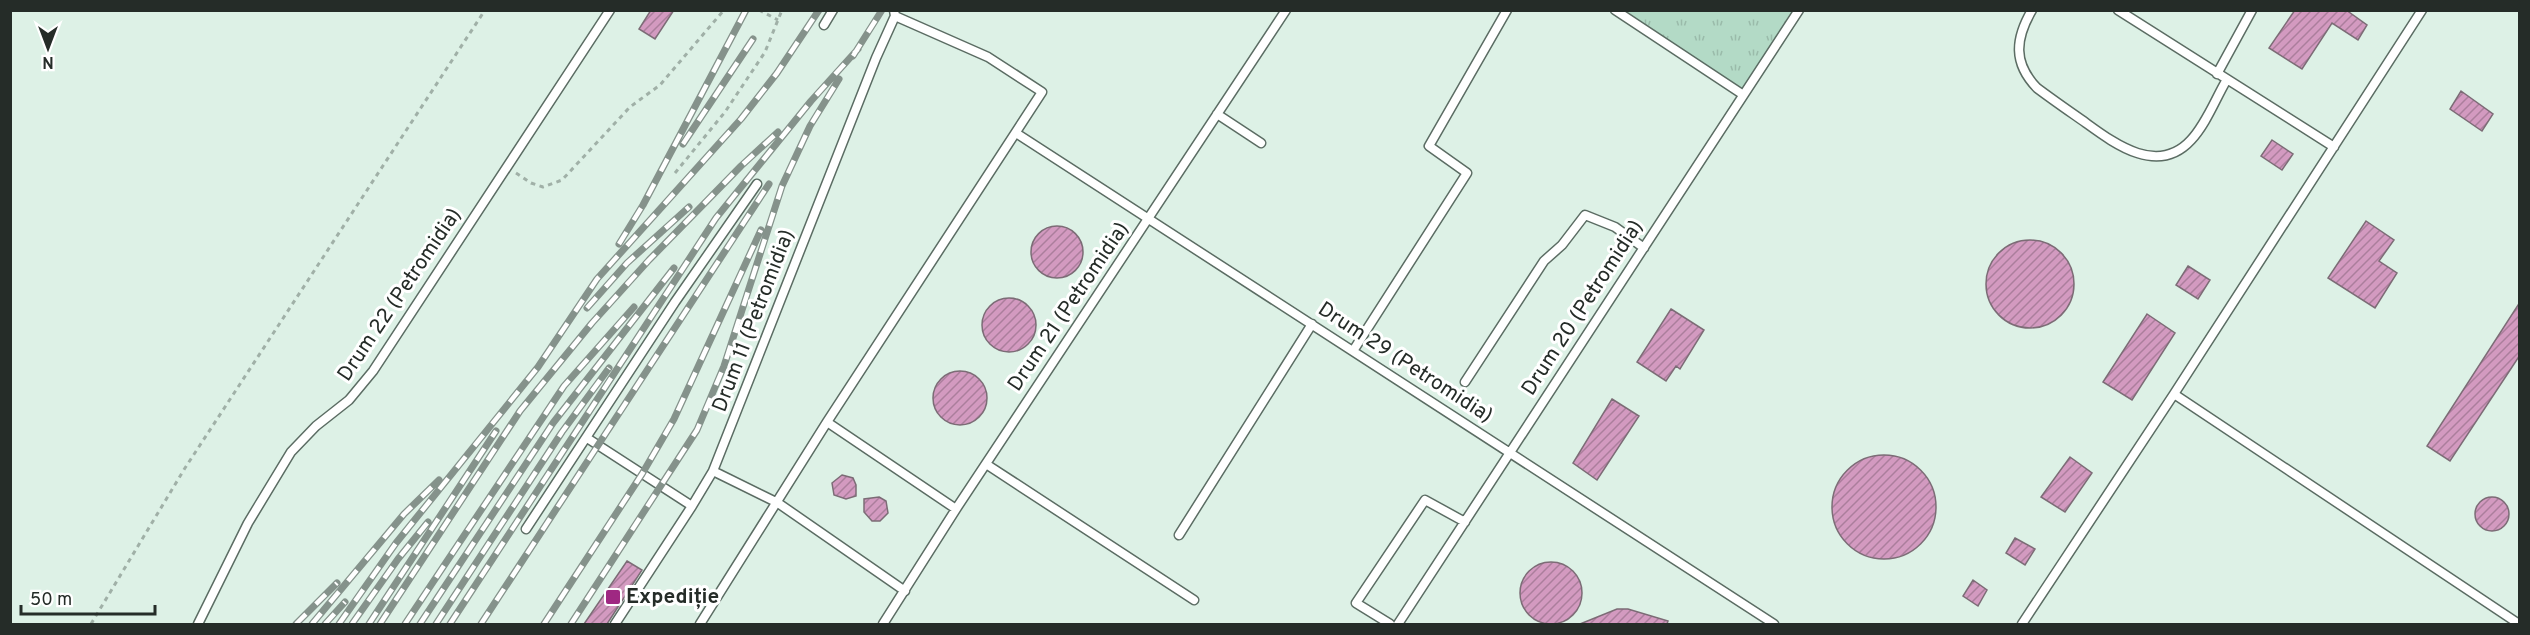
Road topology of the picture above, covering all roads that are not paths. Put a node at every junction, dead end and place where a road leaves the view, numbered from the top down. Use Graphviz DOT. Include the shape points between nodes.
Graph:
graph roads {
  1 [pos="609,10"];
  2 [pos="833,10"];
  3 [pos="1286,10"];
  4 [pos="1508,10"];
  5 [pos="1615,10"];
  6 [pos="1799,10"];
  7 [pos="2032,10"];
  8 [pos="2118,10"];
  9 [pos="2252,10"];
  10 [pos="2422,10"];
  11 [pos="895,13"];
  12 [pos="824,25"];
  13 [pos="2217,74"];
  14 [pos="2226,81"];
  15 [pos="1742,94"];
  16 [pos="1217,114"];
  17 [pos="1016,133"];
  18 [pos="1261,143"];
  19 [pos="2334,147"];
  20 [pos="757,184"];
  21 [pos="1148,220"];
  22 [pos="1644,248"];
  23 [pos="1312,324"];
  24 [pos="1353,351"];
  25 [pos="1465,382"];
  26 [pos="2174,394"];
  27 [pos="827,422"];
  28 [pos="586,438"];
  29 [pos="1511,453"];
  30 [pos="987,464"];
  31 [pos="713,471"];
  32 [pos="778,503"];
  33 [pos="693,507"];
  34 [pos="956,509"];
  35 [pos="1465,522"];
  36 [pos="526,529"];
  37 [pos="1179,536"];
  38 [pos="905,591"];
  39 [pos="1194,600"];
  40 [pos="198,624"];
  41 [pos="615,624"];
  42 [pos="700,624"];
  43 [pos="883,624"];
  44 [pos="1390,624"];
  45 [pos="1398,624"];
  46 [pos="1774,624"];
  47 [pos="2022,624"];
  48 [pos="2519,624"];
  1 -- 40 [label="lane, Drum 22 (Petromidia)" via="360,388 291,452 248,523"];
  2 -- 12 [label="lane"];
  3 -- 16 [label="lane, Drum 21 (Petromidia)"];
  4 -- 24 [label="lane" via="1429,146 1467,173"];
  5 -- 15 [label="lane"];
  6 -- 15 [label="lane, Drum 20 (Petromidia)"];
  7 -- 14 [label="lane" via="2018,42 2019,62 2029,80 2115,144 2138,154 2172,153 2190,141"];
  8 -- 13 [label="lane"];
  9 -- 13 [label="lane"];
  10 -- 19 [label="lane"];
  11 -- 17 [label="lane" via="988,57 1042,92"];
  11 -- 31 [label="lane, Drum 11 (Petromidia)"];
  13 -- 14 [label="lane"];
  14 -- 19 [label="lane"];
  15 -- 22 [label="lane, Drum 20 (Petromidia)"];
  16 -- 18 [label="lane"];
  16 -- 21 [label="lane, Drum 21 (Petromidia)"];
  17 -- 21 [label="lane, Drum 29 (Petromidia)"];
  17 -- 27 [label="lane"];
  19 -- 26 [label="lane"];
  20 -- 28 [label="lane"];
  21 -- 23 [label="lane, Drum 29 (Petromidia)"];
  21 -- 30 [label="lane, Drum 21 (Petromidia)"];
  22 -- 25 [label="lane" via="1615,227 1585,214 1562,245 1544,261"];
  22 -- 29 [label="lane, Drum 20 (Petromidia)"];
  23 -- 24 [label="lane, Drum 29 (Petromidia)"];
  23 -- 37 [label="lane"];
  24 -- 29 [label="lane, Drum 29 (Petromidia)"];
  26 -- 47 [label="lane"];
  26 -- 48 [label="lane"];
  27 -- 32 [label="lane"];
  27 -- 34 [label="lane"];
  28 -- 33 [label="lane"];
  28 -- 36 [label="lane"];
  29 -- 35 [label="lane, Drum 20 (Petromidia)"];
  29 -- 46 [label="lane, Drum 29 (Petromidia)"];
  30 -- 34 [label="lane, Drum 21 (Petromidia)"];
  30 -- 39 [label="lane"];
  31 -- 32 [label="lane"];
  31 -- 33 [label="lane, Drum 11 (Petromidia)"];
  32 -- 38 [label="lane"];
  32 -- 42 [label="lane"];
  33 -- 41 [label="lane, Drum 11 (Petromidia)"];
  34 -- 38 [label="lane, Drum 21 (Petromidia)"];
  35 -- 44 [label="lane" via="1425,500 1356,603"];
  35 -- 45 [label="lane, Drum 20 (Petromidia)"];
  38 -- 43 [label="lane, Drum 21 (Petromidia)"];
}
